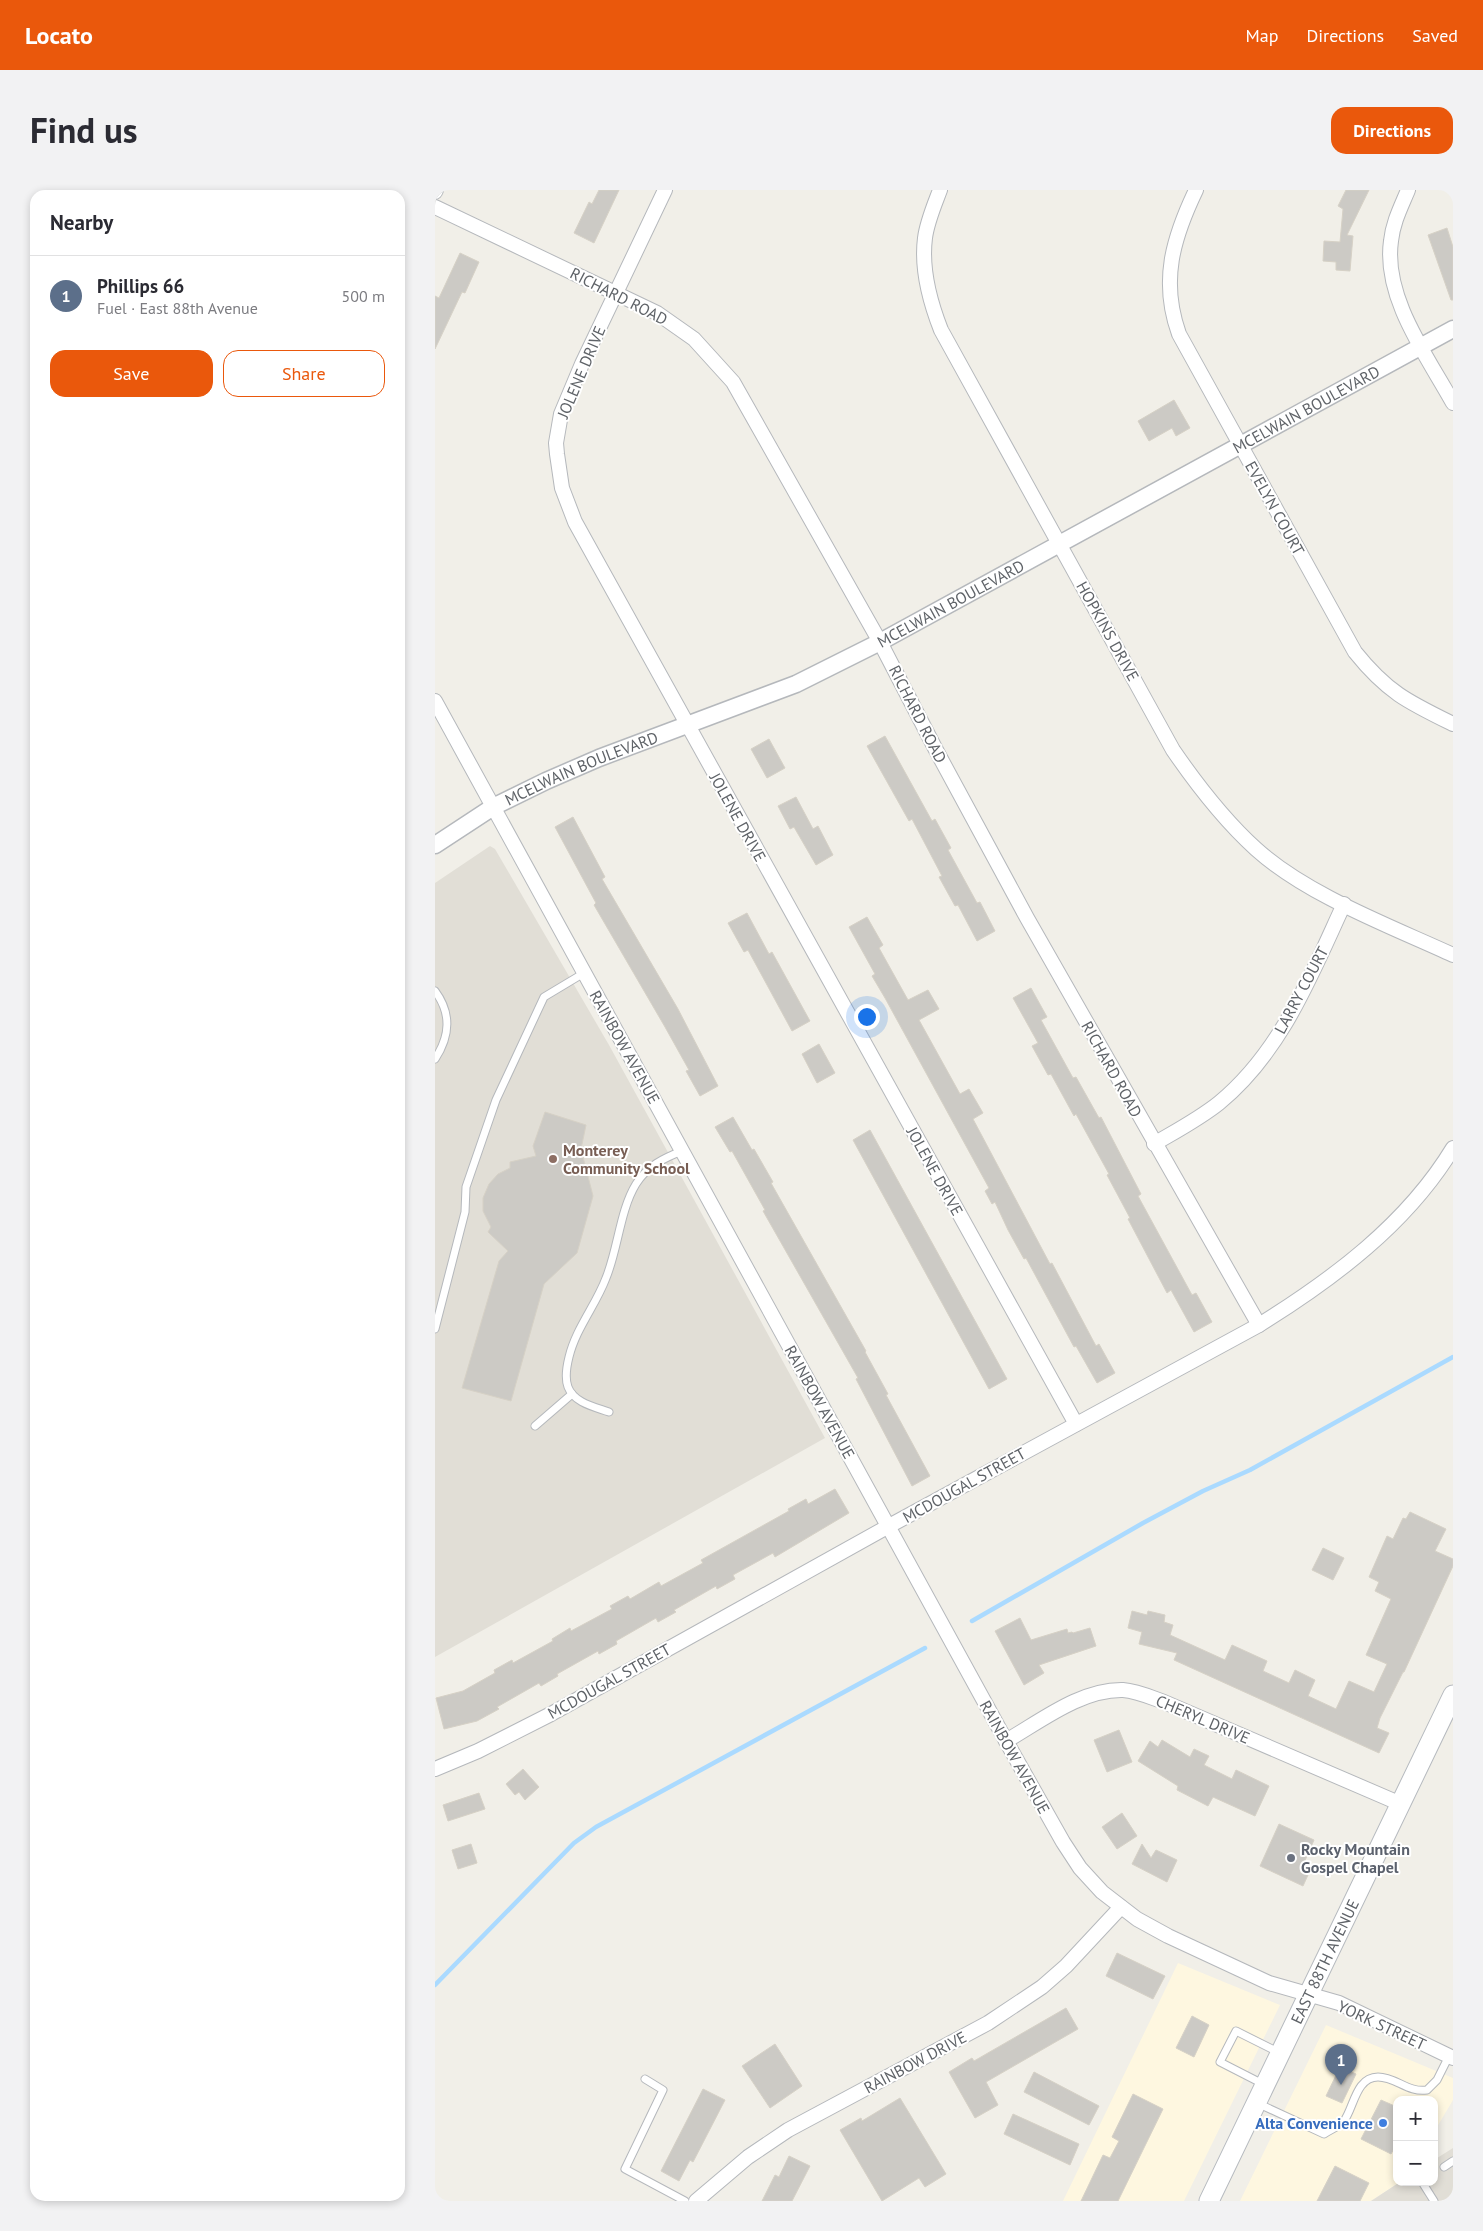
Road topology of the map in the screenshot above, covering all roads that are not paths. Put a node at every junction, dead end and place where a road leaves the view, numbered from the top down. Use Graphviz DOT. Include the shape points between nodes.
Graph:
graph roads {
  1 [pos="665,190"];
  2 [pos="940,190"];
  3 [pos="1196,190"];
  4 [pos="1408,190"];
  5 [pos="435,207"];
  6 [pos="616,292"];
  7 [pos="1453,329"];
  8 [pos="1421,345"];
  9 [pos="1453,403"];
  10 [pos="1240,446"];
  11 [pos="1059,543"];
  12 [pos="880,642"];
  13 [pos="435,701"];
  14 [pos="1453,724"];
  15 [pos="686,726"];
  16 [pos="493,807"];
  17 [pos="435,845"];
  18 [pos="1344,904"];
  19 [pos="1453,955"];
  20 [pos="584,973"];
  21 [pos="435,991"];
  22 [pos="435,1059"];
  23 [pos="1154,1144"];
  24 [pos="1453,1148"];
  25 [pos="682,1151"];
  26 [pos="1259,1325"];
  27 [pos="435,1329"];
  28 [pos="572,1394"];
  29 [pos="609,1412"];
  30 [pos="1076,1424"];
  31 [pos="535,1426"];
  32 [pos="889,1526"];
  33 [pos="1453,1695"];
  34 [pos="1006,1741"];
  35 [pos="435,1769"];
  36 [pos="1401,1804"];
  37 [pos="1121,1907"];
  38 [pos="1309,1995"];
  39 [pos="1280,2053"];
  40 [pos="1451,2057"];
  41 [pos="645,2079"];
  42 [pos="1265,2084"];
  43 [pos="1256,2103"];
  44 [pos="1453,2161"];
  45 [pos="1444,2167"];
  46 [pos="1424,2186"];
  47 [pos="685,2201"];
  48 [pos="696,2201"];
  49 [pos="1209,2201"];
  50 [pos="1433,2201"];
  1 -- 6 [label="street, JOLENE DRIVE"];
  2 -- 11 [label="street, HOPKINS DRIVE" via="930,218 924,251 935,314"];
  3 -- 10 [label="street, EVELYN COURT" via="1175,242 1171,263 1175,323"];
  4 -- 8 [label="street" via="1394,223 1390,243 1392,273 1401,309"];
  5 -- 6 [label="street, RICHARD ROAD"];
  6 -- 12 [label="street, RICHARD ROAD" via="677,325 694,338 733,382"];
  6 -- 15 [label="street, JOLENE DRIVE" via="561,414 557,454 563,488 575,522"];
  7 -- 8 [label="street, MCELWAIN BOULEVARD"];
  8 -- 9 [label="street"];
  8 -- 10 [label="street, MCELWAIN BOULEVARD"];
  10 -- 11 [label="street, MCELWAIN BOULEVARD"];
  10 -- 14 [label="street, EVELYN COURT" via="1355,652 1373,675 1399,697"];
  11 -- 12 [label="street, MCELWAIN BOULEVARD"];
  11 -- 18 [label="street, HOPKINS DRIVE" via="1173,750 1191,776 1257,850 1288,873"];
  12 -- 15 [label="street, MCELWAIN BOULEVARD" via="796,684"];
  12 -- 23 [label="street, RICHARD ROAD" via="1027,918"];
  13 -- 16 [label="street, RAINBOW AVENUE"];
  15 -- 16 [label="street, MCELWAIN BOULEVARD" via="581,766"];
  15 -- 30 [label="street, JOLENE DRIVE"];
  16 -- 17 [label="street, MCELWAIN BOULEVARD"];
  16 -- 20 [label="street, RAINBOW AVENUE"];
  18 -- 19 [label="street, HOPKINS DRIVE"];
  18 -- 23 [label="street, LARRY COURT" via="1294,1010 1262,1058 1219,1102"];
  20 -- 25 [label="street, RAINBOW AVENUE"];
  20 -- 27 [label="lane" via="544,997 496,1100 466,1187 465,1212"];
  21 -- 22 [label="lane" via="446,1011 448,1031"];
  23 -- 26 [label="street, RICHARD ROAD"];
  24 -- 26 [label="street, MCDOUGAL STREET" via="1420,1192 1378,1238 1330,1279"];
  25 -- 28 [label="lane" via="662,1159 636,1184 606,1278 584,1318 569,1357 568,1387"];
  25 -- 32 [label="street, RAINBOW AVENUE"];
  26 -- 30 [label="street, MCDOUGAL STREET"];
  28 -- 29 [label="lane" via="583,1403"];
  28 -- 31 [label="lane"];
  30 -- 32 [label="street, MCDOUGAL STREET"];
  32 -- 34 [label="street, RAINBOW AVENUE"];
  32 -- 35 [label="street, MCDOUGAL STREET" via="551,1714"];
  33 -- 36 [label="main road, EAST 88TH AVENUE"];
  34 -- 36 [label="street, CHERYL DRIVE" via="1081,1698 1125,1690 1164,1702"];
  34 -- 37 [label="street, RAINBOW AVENUE" via="1080,1868"];
  36 -- 38 [label="main road, EAST 88TH AVENUE"];
  37 -- 38 [label="street, RAINBOW AVENUE" via="1151,1928 1234,1968 1269,1984"];
  37 -- 48 [label="street, RAINBOW DRIVE" via="1066,1966 1016,2005 789,2130 748,2157"];
  38 -- 39 [label="main road, EAST 88TH AVENUE"];
  38 -- 40 [label="street, YORK STREET" via="1339,2003"];
  39 -- 42 [label="main road, EAST 88TH AVENUE"];
  39 -- 42 [label="lane" via="1236,2031 1224,2055 1221,2062"];
  40 -- 43 [label="lane" via="1427,2090 1413,2090 1384,2077 1367,2080 1343,2122 1325,2134"];
  41 -- 47 [label="lane" via="663,2090 625,2169"];
  42 -- 43 [label="main road, EAST 88TH AVENUE"];
  43 -- 49 [label="main road, EAST 88TH AVENUE"];
  44 -- 45 [label="lane"];
  46 -- 50 [label="lane"];
}
